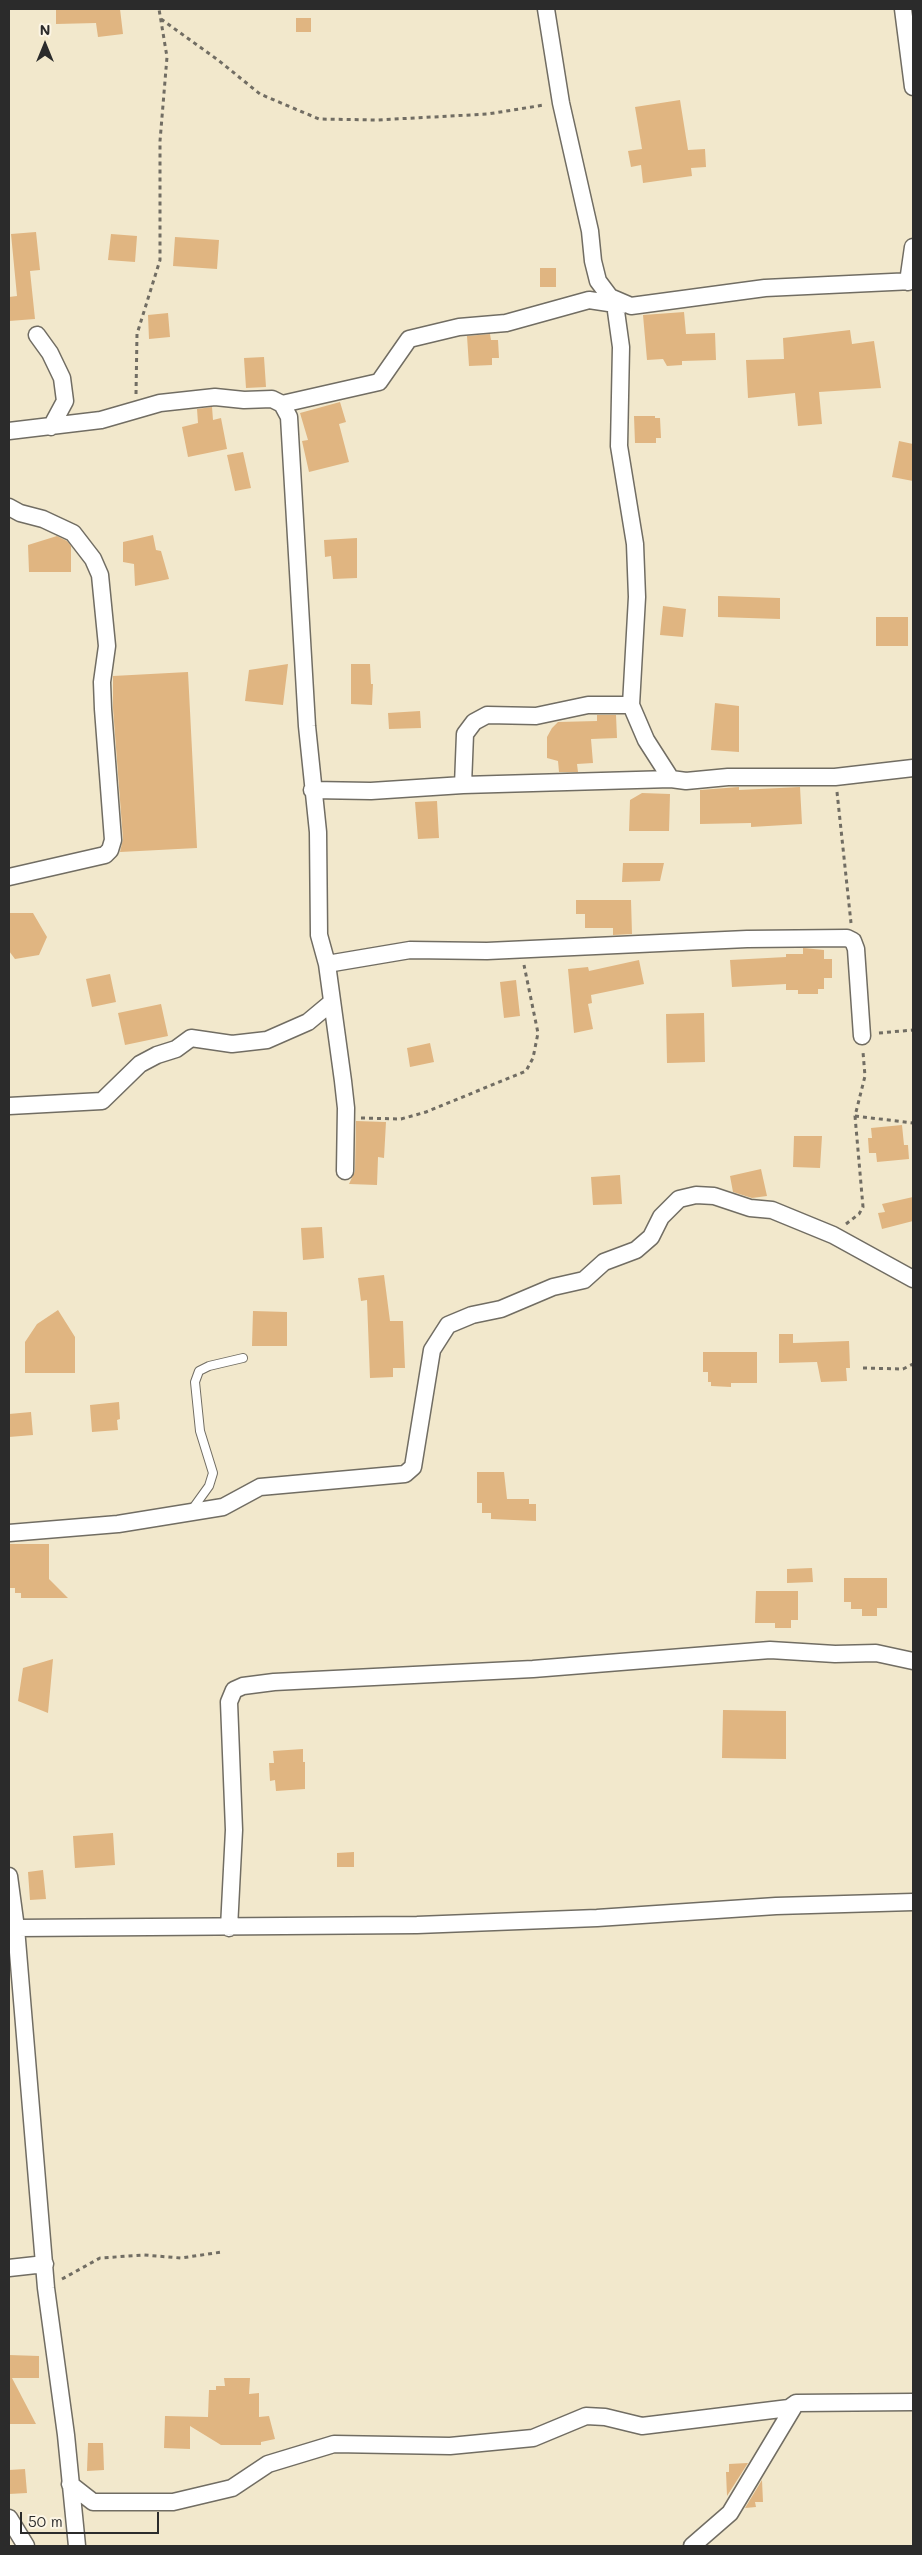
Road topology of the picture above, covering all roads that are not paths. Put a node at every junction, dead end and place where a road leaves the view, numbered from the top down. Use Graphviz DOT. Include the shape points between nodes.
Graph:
graph roads {
  1 [pos="546,9"];
  2 [pos="903,9"];
  3 [pos="913,87"];
  4 [pos="913,247"];
  5 [pos="911,281"];
  6 [pos="623,305"];
  7 [pos="37,335"];
  8 [pos="282,404"];
  9 [pos="51,427"];
  10 [pos="9,431"];
  11 [pos="9,507"];
  12 [pos="631,705"];
  13 [pos="913,768"];
  14 [pos="671,779"];
  15 [pos="463,785"];
  16 [pos="312,790"];
  17 [pos="9,877"];
  18 [pos="328,964"];
  19 [pos="332,1002"];
  20 [pos="862,1036"];
  21 [pos="9,1106"];
  22 [pos="345,1171"];
  23 [pos="913,1279"];
  24 [pos="243,1358"];
  25 [pos="190,1513"];
  26 [pos="9,1533"];
  27 [pos="913,1661"];
  28 [pos="9,1876"];
  29 [pos="913,1902"];
  30 [pos="16,1928"];
  31 [pos="229,1928"];
  32 [pos="45,2264"];
  33 [pos="9,2268"];
  34 [pos="913,2402"];
  35 [pos="796,2403"];
  36 [pos="70,2484"];
  37 [pos="9,2518"];
  38 [pos="26,2546"];
  39 [pos="77,2546"];
  40 [pos="692,2546"];
  1 -- 6 [label="street" via="561,103 598,281 610,296"];
  2 -- 3 [label="street"];
  4 -- 5 [label="street"];
  5 -- 6 [label="street" via="765,288"];
  6 -- 8 [label="street" via="590,300 506,323 459,327 409,339 379,382"];
  6 -- 12 [label="street" via="619,446 635,544 637,597"];
  7 -- 9 [label="street" via="50,353 63,386 65,401"];
  8 -- 9 [label="street" via="272,399 215,397 160,403 101,420"];
  8 -- 16 [label="street" via="289,417"];
  9 -- 10 [label="street"];
  11 -- 17 [label="street" via="73,533 93,559 100,575 108,646 102,691 113,840 105,855"];
  12 -- 14 [label="street" via="646,740"];
  12 -- 15 [label="street" via="588,706 536,716 487,715 474,722 465,734"];
  13 -- 14 [label="street" via="835,777 728,777 686,782"];
  14 -- 15 [label="street"];
  15 -- 16 [label="street" via="371,791"];
  16 -- 18 [label="street" via="318,832 319,935"];
  18 -- 19 [label="street"];
  18 -- 20 [label="street" via="410,950 521,950 846,938 853,941 856,948"];
  19 -- 21 [label="street" via="308,1022 267,1040 232,1044 191,1038 176,1049 140,1064 102,1101"];
  19 -- 22 [label="street" via="346,1118"];
  23 -- 25 [label="street" via="833,1235 772,1210 750,1208 714,1196 696,1195 679,1199 662,1217 651,1237 636,1250 604,1262 584,1280 553,1287 501,1309 472,1315 448,1325 432,1350 413,1467 405,1474 260,1487 223,1507"];
  24 -- 25 [label="lane" via="204,1368 199,1371 195,1382 200,1431 214,1473 210,1486"];
  25 -- 26 [label="street" via="118,1524"];
  27 -- 31 [label="street" via="876,1653 770,1650 533,1669 244,1686 234,1690 229,1702 234,1830"];
  28 -- 30 [label="street"];
  29 -- 31 [label="street" via="417,1925"];
  30 -- 31 [label="street"];
  30 -- 32 [label="street"];
  32 -- 33 [label="street"];
  32 -- 36 [label="street"];
  34 -- 35 [label="street"];
  35 -- 36 [label="street" via="789,2408 642,2426 586,2416 533,2438 450,2446 334,2444 268,2464 232,2488 173,2502 93,2502"];
  35 -- 40 [label="street" via="730,2513"];
  36 -- 39 [label="street"];
  37 -- 38 [label="street"];
}
